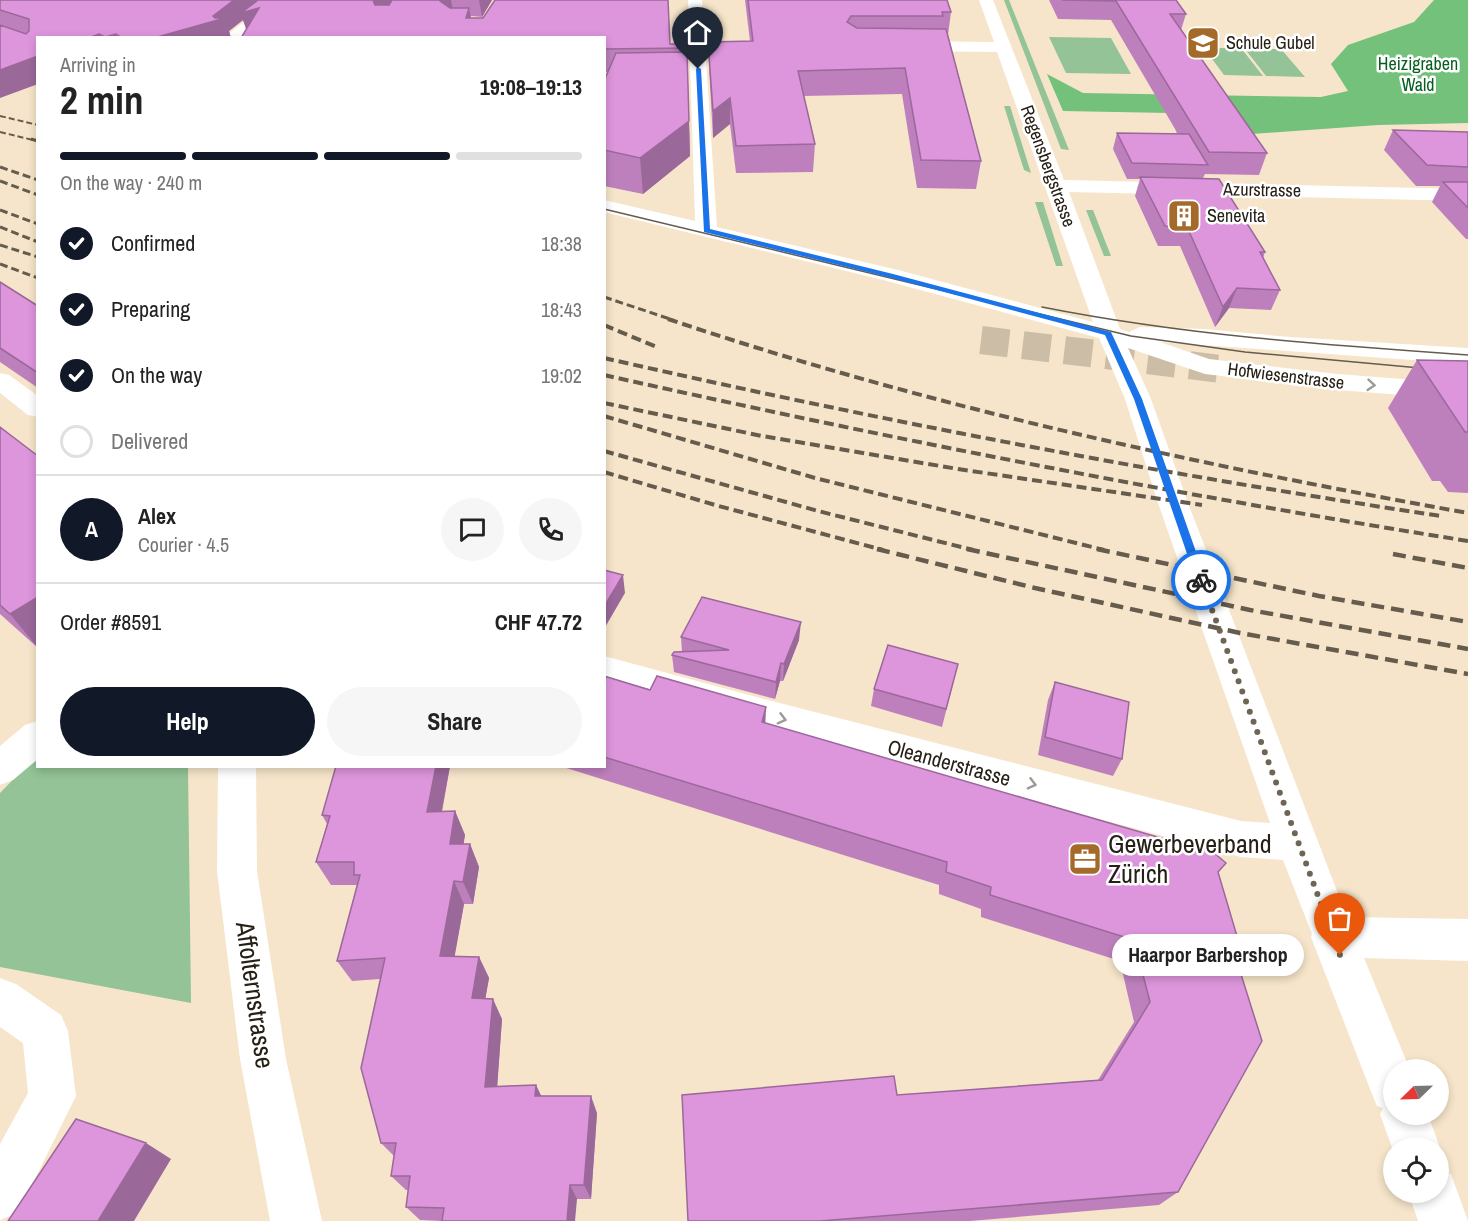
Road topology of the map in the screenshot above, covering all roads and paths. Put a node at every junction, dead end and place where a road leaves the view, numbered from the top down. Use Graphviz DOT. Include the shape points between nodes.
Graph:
graph roads {
  1 [pos="695,0"];
  2 [pos="986,0"];
  3 [pos="253,1"];
  4 [pos="279,2"];
  5 [pos="234,36"];
  6 [pos="889,45"];
  7 [pos="1004,47"];
  8 [pos="1055,186"];
  9 [pos="1468,195"];
  10 [pos="606,206"];
  11 [pos="706,231"];
  12 [pos="1108,333"];
  13 [pos="1468,356"];
  14 [pos="1468,370"];
  15 [pos="0,381"];
  16 [pos="1468,393"];
  17 [pos="0,406"];
  18 [pos="36,408"];
  19 [pos="36,433"];
  20 [pos="606,670"];
  21 [pos="36,738"];
  22 [pos="237,768"];
  23 [pos="0,769"];
  24 [pos="1297,843"];
  25 [pos="1332,937"];
  26 [pos="1468,940"];
  27 [pos="0,1000"];
  28 [pos="1383,1062"];
  29 [pos="0,1195"];
  30 [pos="1437,1203"];
  31 [pos="296,1221"];
  32 [pos="1444,1221"];
  1 -- 11 [label="street" via="690,78"];
  2 -- 7 [label="street, Regensbergstrasse"];
  3 -- 4 [label="street"];
  4 -- 5 [label="street"];
  6 -- 7 [label="street"];
  7 -- 8 [label="street, Regensbergstrasse"];
  8 -- 9 [label="street, Azurstrasse"];
  8 -- 12 [label="street, Regensbergstrasse"];
  10 -- 11 [label="street, Hofwiesenstrasse"];
  11 -- 12 [label="street, Hofwiesenstrasse"];
  12 -- 13 [label="street, Hofwiesenstrasse" via="1204,336"];
  12 -- 14 [label="street, Hofwiesenstrasse" via="1216,349"];
  12 -- 16 [label="street, Hofwiesenstrasse, one-way" via="1205,366"];
  12 -- 24 [label="street, Regensbergstrasse" via="1133,385"];
  15 -- 18 [label="street"];
  17 -- 19 [label="street"];
  20 -- 24 [label="street, Oleanderstrasse, one-way" via="1241,840"];
  21 -- 23 [label="street"];
  22 -- 31 [label="street, Affolternstrasse" via="237,871 263,1059"];
  24 -- 25 [label="street"];
  25 -- 26 [label="street"];
  25 -- 28 [label="street"];
  27 -- 29 [label="street" via="45,1031 52,1096"];
  30 -- 32 [label="street"];
}
